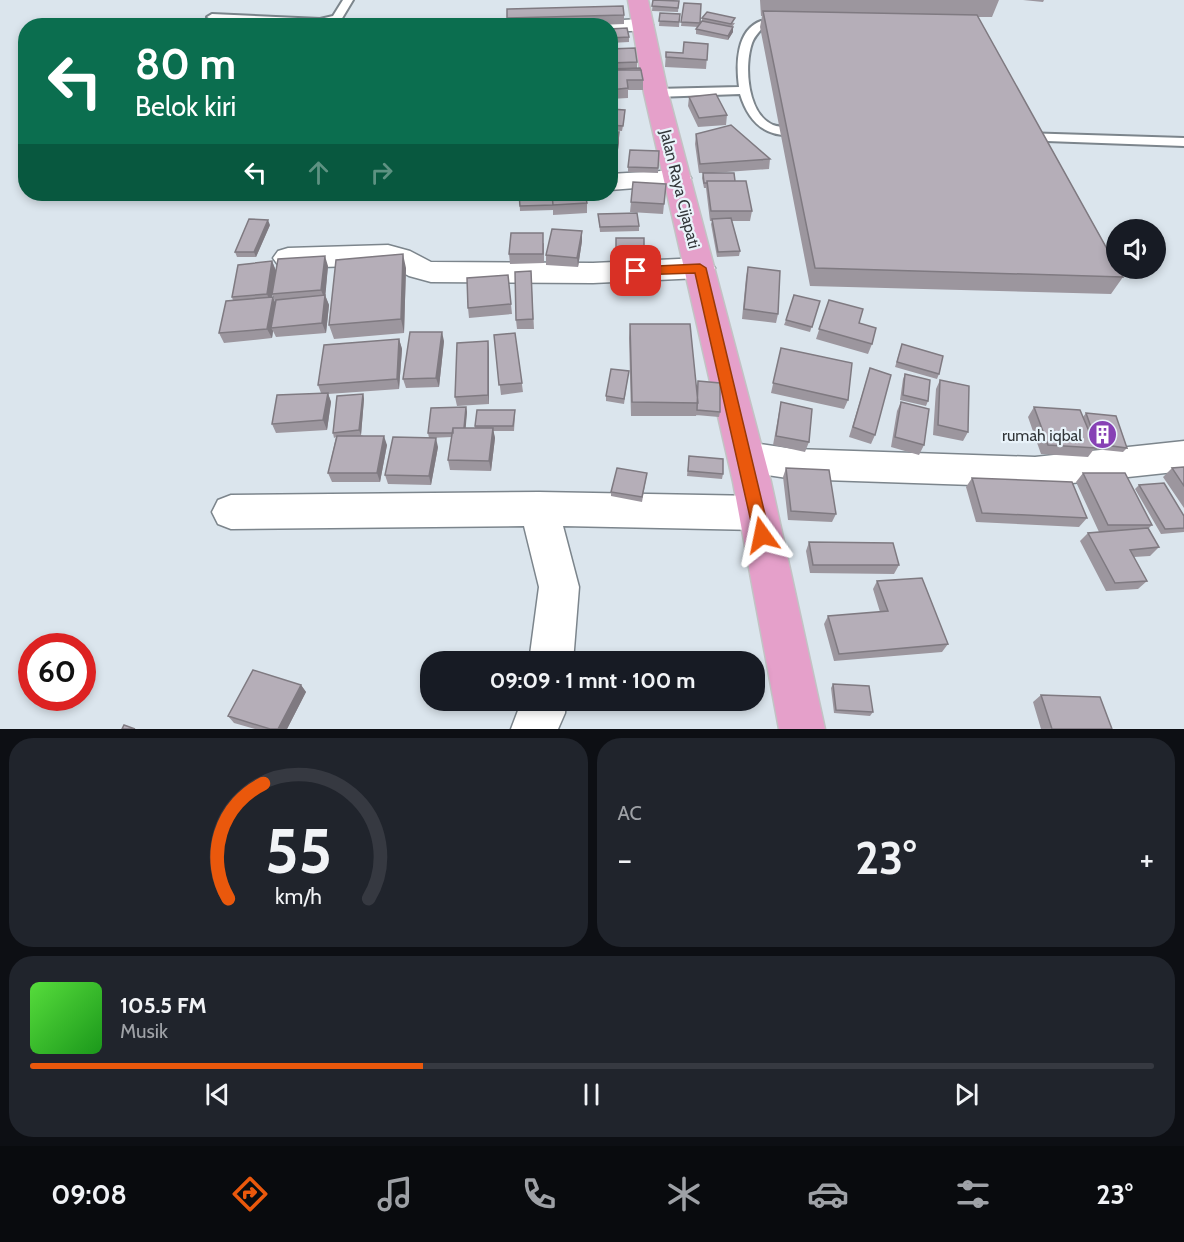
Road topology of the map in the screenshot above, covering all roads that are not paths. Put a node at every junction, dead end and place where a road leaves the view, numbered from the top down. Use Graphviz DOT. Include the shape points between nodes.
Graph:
graph roads {
  1 [pos="348,0"];
  2 [pos="212,17"];
  3 [pos="630,17"];
  4 [pos="234,18"];
  5 [pos="337,18"];
  6 [pos="761,24"];
  7 [pos="745,90"];
  8 [pos="656,93"];
  9 [pos="812,131"];
  10 [pos="1004,137"];
  11 [pos="1184,142"];
  12 [pos="678,178"];
  13 [pos="618,182"];
  14 [pos="288,258"];
  15 [pos="700,268"];
  16 [pos="1184,456"];
  17 [pos="746,457"];
  18 [pos="539,510"];
  19 [pos="231,512"];
  20 [pos="758,513"];
  21 [pos="552,651"];
  22 [pos="542,711"];
  23 [pos="534,729"];
  24 [pos="802,729"];
  1 -- 5 [label="lane"];
  2 -- 4 [label="lane"];
  3 -- 8 [label="main road, Jalan Raya Cijapati"];
  6 -- 7 [label="lane" via="747,38 742,58"];
  7 -- 8 [label="lane"];
  7 -- 9 [label="lane" via="756,118 766,126"];
  8 -- 12 [label="main road, Jalan Raya Cijapati"];
  10 -- 11 [label="lane"];
  12 -- 13 [label="street"];
  12 -- 15 [label="main road, Jalan Raya Cijapati"];
  14 -- 15 [label="street" via="388,255 431,272 593,273"];
  15 -- 17 [label="main road, Jalan Raya Cijapati"];
  16 -- 17 [label="street" via="1035,472 830,466"];
  17 -- 20 [label="main road, Jalan Raya Cijapati"];
  18 -- 19 [label="street"];
  18 -- 20 [label="street"];
  18 -- 21 [label="street" via="559,587"];
  20 -- 24 [label="main road, Jalan Raya Cijapati"];
  22 -- 23 [label="street"];
}
